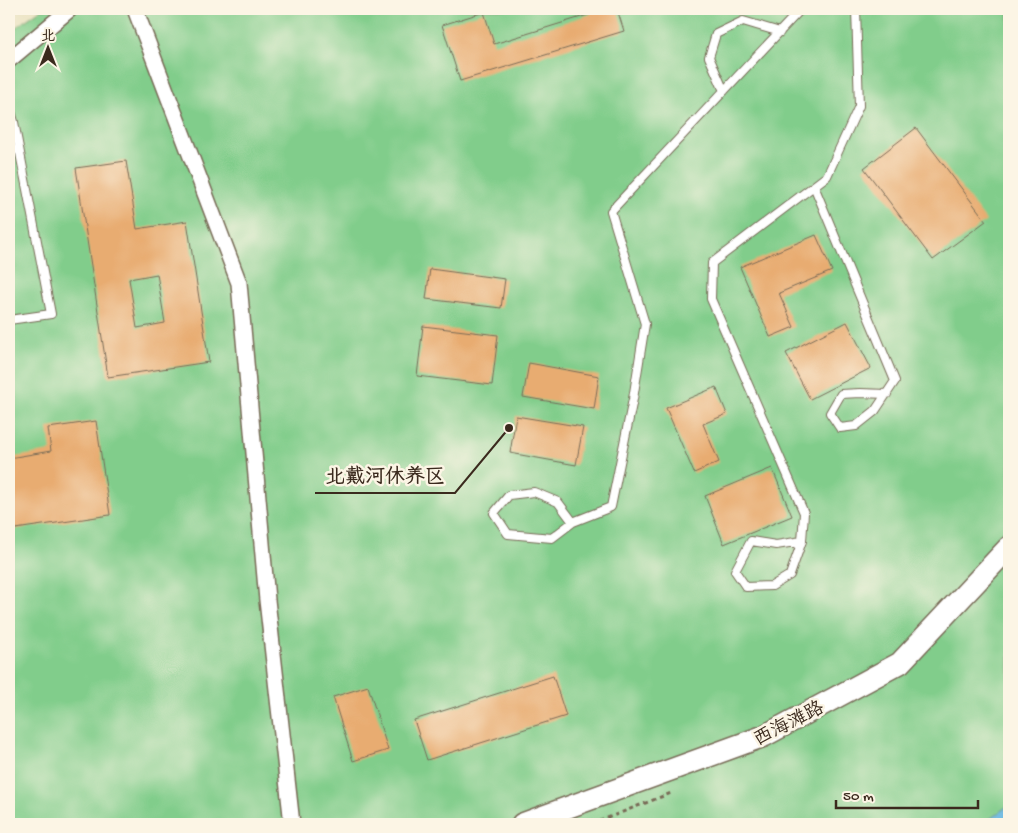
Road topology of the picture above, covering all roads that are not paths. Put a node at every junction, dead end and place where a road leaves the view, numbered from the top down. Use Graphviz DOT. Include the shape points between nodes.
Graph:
graph roads {
  1 [pos="70,9"];
  2 [pos="135,9"];
  3 [pos="802,9"];
  4 [pos="856,9"];
  5 [pos="780,32"];
  6 [pos="9,60"];
  7 [pos="724,91"];
  8 [pos="9,105"];
  9 [pos="20,149"];
  10 [pos="9,151"];
  11 [pos="814,186"];
  12 [pos="9,320"];
  13 [pos="887,394"];
  14 [pos="573,522"];
  15 [pos="802,541"];
  16 [pos="1009,548"];
  17 [pos="292,824"];
  18 [pos="522,824"];
  1 -- 6 [label="street"];
  2 -- 17 [label="street" via="239,283 267,600"];
  3 -- 5 [label="lane"];
  4 -- 11 [label="lane" via="859,106 827,176"];
  5 -- 7 [label="lane"];
  5 -- 7 [label="lane" via="743,21 716,34 709,57"];
  7 -- 14 [label="lane" via="611,211 645,324 611,508"];
  8 -- 9 [label="lane"];
  9 -- 10 [label="lane"];
  9 -- 12 [label="lane" via="51,314"];
  11 -- 13 [label="lane" via="895,381"];
  11 -- 15 [label="lane" via="712,263 711,299 804,512"];
  13 -- 13 [label="lane" via="876,411 856,426 840,428 830,413 841,394"];
  14 -- 14 [label="lane" via="552,538 508,534 494,514 509,495 534,492 558,502"];
  15 -- 15 [label="lane" via="790,575 772,586 746,587 735,571 751,541 776,545"];
  16 -- 18 [label="main road, 西海滩路" via="900,663 764,736"];
}
